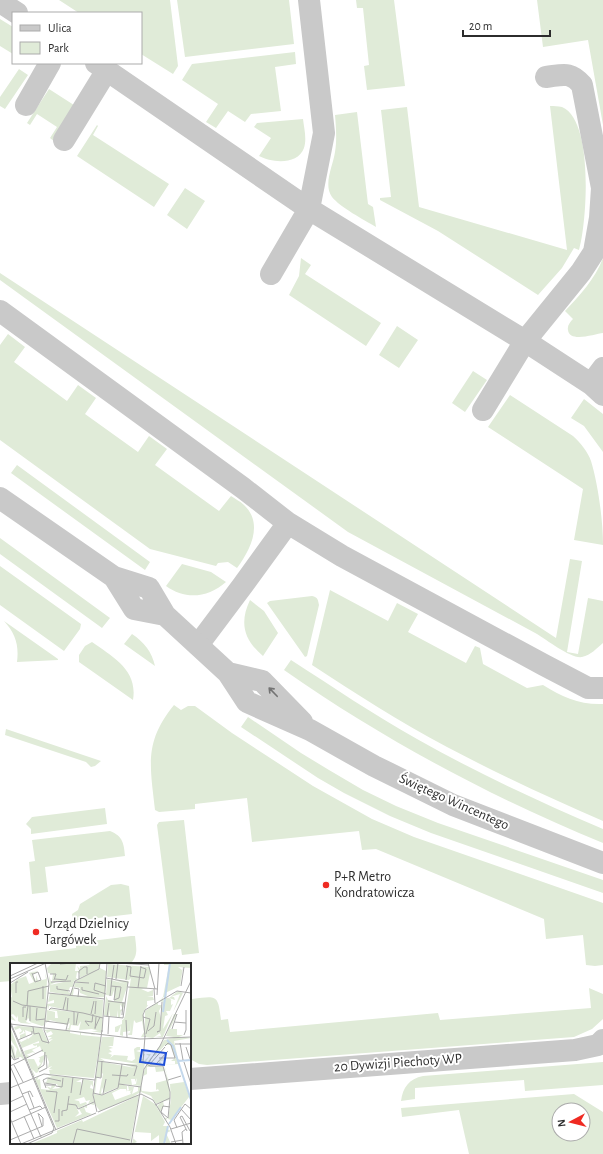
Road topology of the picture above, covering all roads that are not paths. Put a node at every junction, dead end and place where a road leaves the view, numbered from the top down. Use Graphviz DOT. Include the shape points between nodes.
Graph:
graph roads {
  1 [pos="308,0"];
  2 [pos="0,2"];
  3 [pos="15,12"];
  4 [pos="49,64"];
  5 [pos="102,66"];
  6 [pos="546,77"];
  7 [pos="26,105"];
  8 [pos="64,140"];
  9 [pos="309,209"];
  10 [pos="271,274"];
  11 [pos="0,311"];
  12 [pos="525,341"];
  13 [pos="599,382"];
  14 [pos="483,410"];
  15 [pos="0,498"];
  16 [pos="288,522"];
  17 [pos="198,645"];
  18 [pos="603,688"];
  19 [pos="603,863"];
  20 [pos="603,1040"];
  21 [pos="191,1079"];
  22 [pos="10,1093"];
  23 [pos="0,1094"];
  1 -- 9 [label="street" via="324,133"];
  2 -- 3 [label="street"];
  4 -- 7 [label="street"];
  5 -- 8 [label="street"];
  5 -- 9 [label="street"];
  6 -- 12 [label="street" via="568,74 582,85 602,188 600,218 594,252"];
  9 -- 10 [label="street"];
  9 -- 12 [label="street"];
  11 -- 16 [label="street"];
  12 -- 13 [label="street"];
  12 -- 14 [label="street"];
  15 -- 17 [label="street, Świętego Wincentego" via="114,577 134,609 165,615"];
  16 -- 17 [label="street"];
  16 -- 18 [label="street" via="342,556 544,665 588,688"];
  17 -- 19 [label="street, Świętego Wincentego" via="228,673 247,702 310,730 374,766 453,805"];
  20 -- 21 [label="street, 20 Dywizji Piechoty WP" via="598,1045 575,1050"];
  22 -- 23 [label="street"];
}
